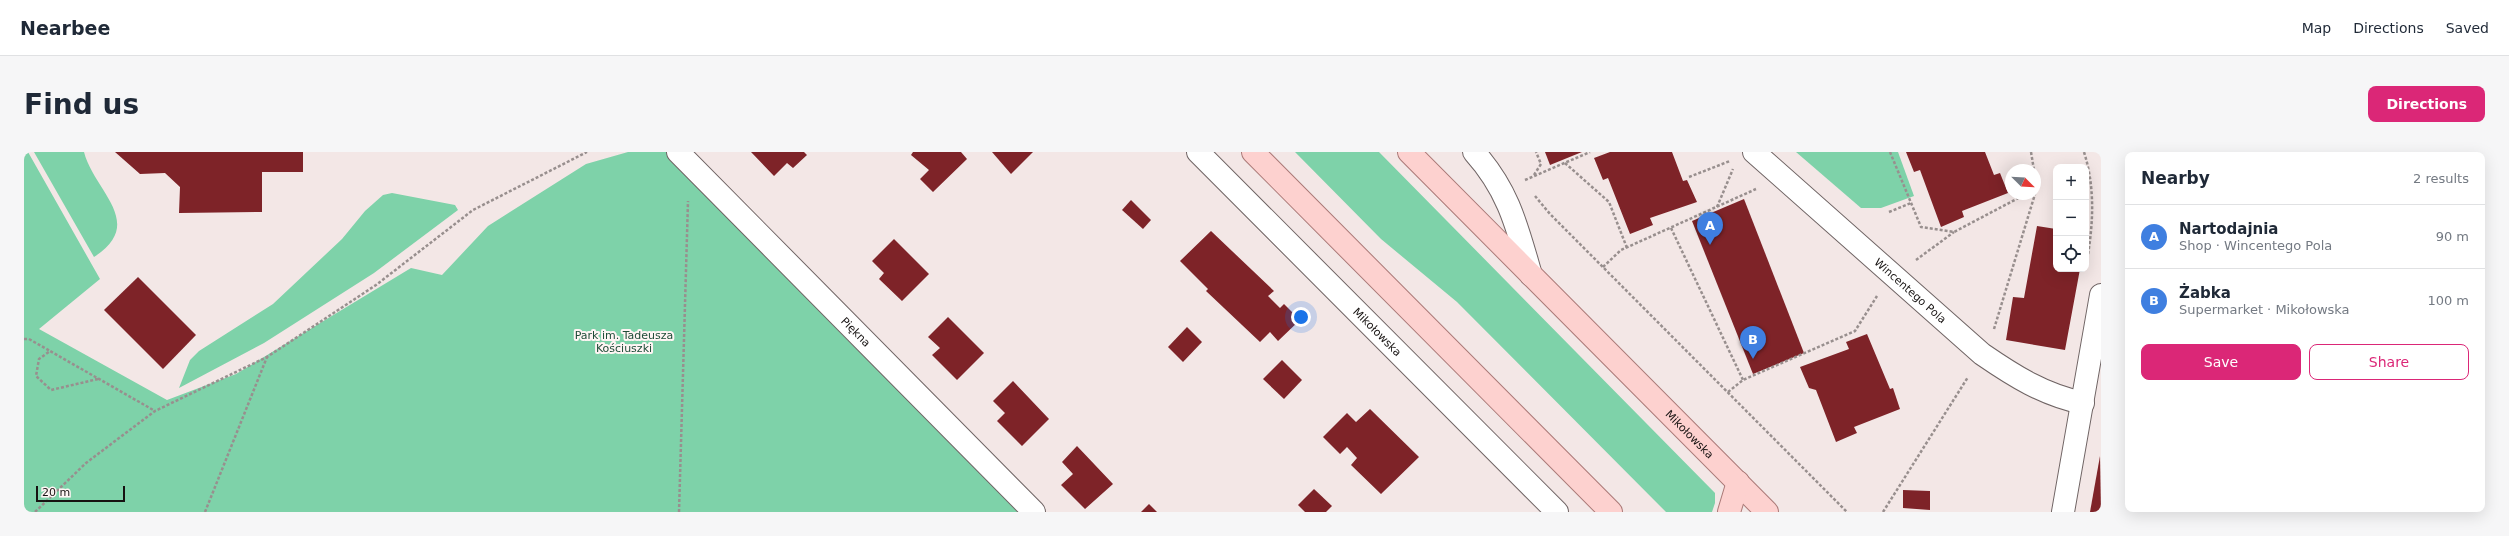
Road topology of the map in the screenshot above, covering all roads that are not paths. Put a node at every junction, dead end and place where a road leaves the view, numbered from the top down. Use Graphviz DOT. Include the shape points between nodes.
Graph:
graph roads {
  1 [pos="1198,152"];
  2 [pos="1253,152"];
  3 [pos="1409,152"];
  4 [pos="1474,152"];
  5 [pos="1754,152"];
  6 [pos="684,157"];
  7 [pos="1531,275"];
  8 [pos="2101,296"];
  9 [pos="2083,403"];
  10 [pos="1738,482"];
  11 [pos="1034,512"];
  12 [pos="1557,512"];
  13 [pos="1611,512"];
  14 [pos="1730,512"];
  15 [pos="1767,512"];
  16 [pos="2063,512"];
  1 -- 12 [label="street, Mikołowska"];
  2 -- 13 [label="main road"];
  3 -- 7 [label="main road, Mikołowska"];
  4 -- 7 [label="street" via="1487,166 1512,208"];
  5 -- 9 [label="street, Wincentego Pola" via="1982,354 2022,382 2064,399"];
  6 -- 11 [label="street, Piękna"];
  7 -- 10 [label="main road, Mikołowska"];
  8 -- 9 [label="street"];
  9 -- 16 [label="street"];
  10 -- 14 [label="main road"];
  10 -- 15 [label="main road, Mikołowska"];
}
